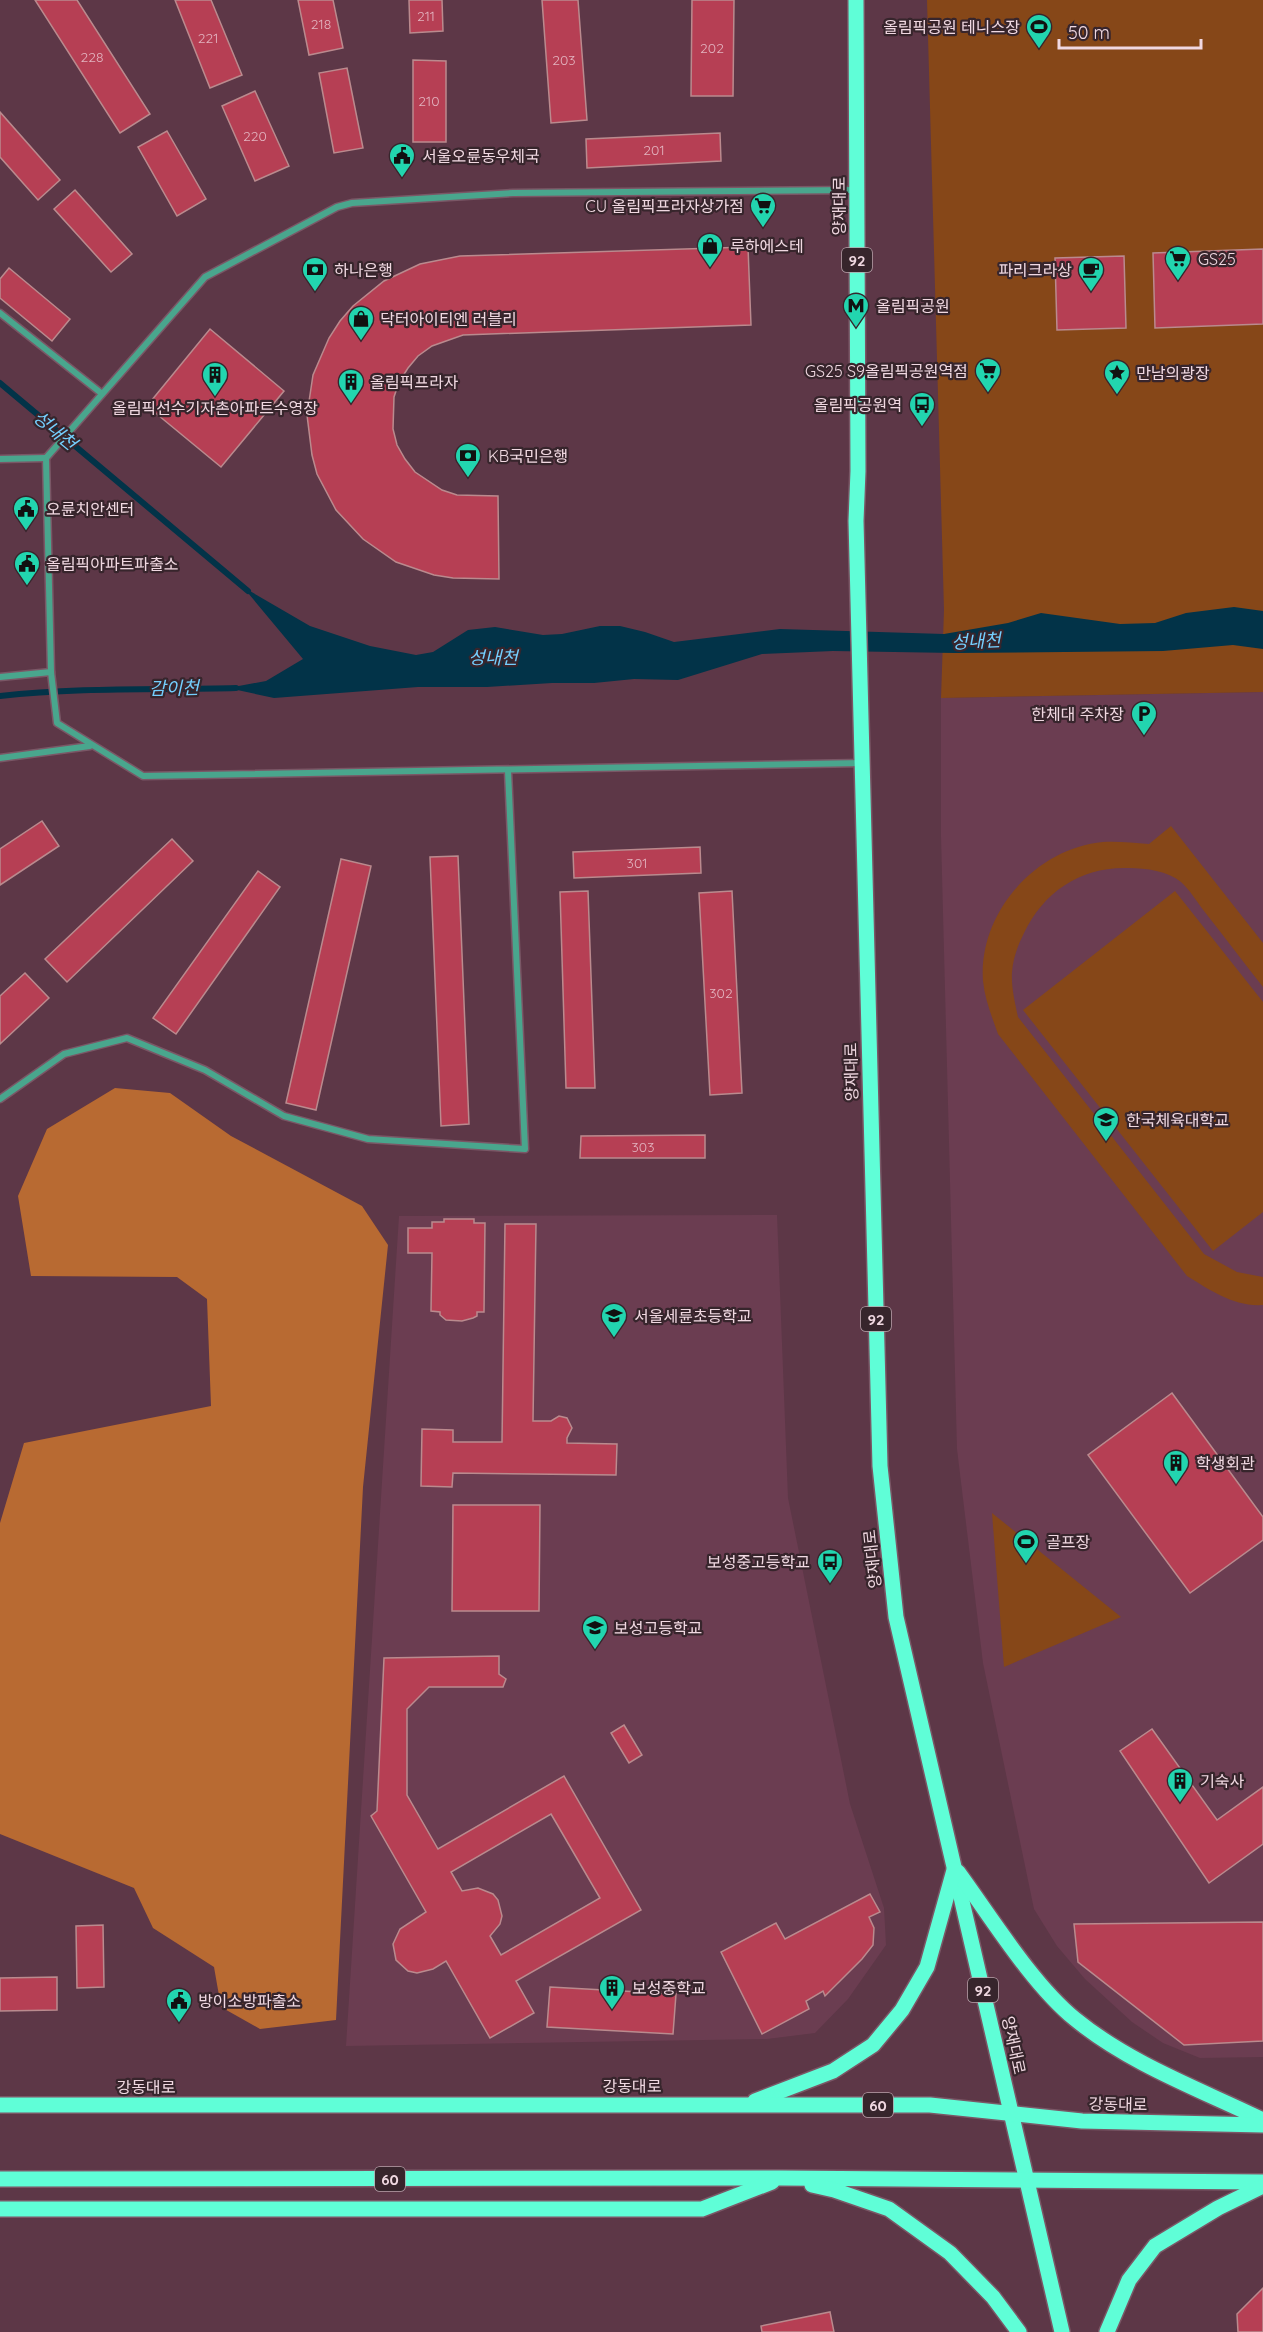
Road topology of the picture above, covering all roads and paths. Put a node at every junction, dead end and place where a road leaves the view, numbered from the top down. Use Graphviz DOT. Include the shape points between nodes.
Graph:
graph roads {
  1 [pos="856,0"];
  2 [pos="857,190"];
  3 [pos="0,313"];
  4 [pos="101,393"];
  5 [pos="46,458"];
  6 [pos="0,459"];
  7 [pos="51,672"];
  8 [pos="0,677"];
  9 [pos="91,746"];
  10 [pos="0,758"];
  11 [pos="863,763"];
  12 [pos="508,771"];
  13 [pos="0,1099"];
  14 [pos="955,1868"];
  15 [pos="746,2104"];
  16 [pos="0,2105"];
  17 [pos="1010,2113"];
  18 [pos="1263,2120"];
  19 [pos="1263,2125"];
  20 [pos="780,2178"];
  21 [pos="1027,2179"];
  22 [pos="0,2180"];
  23 [pos="1263,2184"];
  24 [pos="0,2209"];
  25 [pos="1019,2332"];
  26 [pos="1062,2332"];
  27 [pos="1107,2332"];
  1 -- 2 [label="main road, 양재대로 / 92"];
  2 -- 4 [label="street" via="513,193 337,207 205,277"];
  2 -- 11 [label="main road, 양재대로 / 92" via="856,521"];
  3 -- 4 [label="street"];
  4 -- 5 [label="street"];
  5 -- 6 [label="street"];
  5 -- 7 [label="street"];
  7 -- 8 [label="street"];
  7 -- 9 [label="street" via="57,723"];
  9 -- 10 [label="street"];
  9 -- 12 [label="street" via="143,776"];
  11 -- 12 [label="street"];
  11 -- 14 [label="main road, 양재대로 / 92" via="880,1466 896,1617"];
  12 -- 13 [label="street" via="525,1149 368,1139 284,1116 206,1070 127,1038 64,1054"];
  14 -- 15 [label="main road" via="927,1967 902,2010 873,2045 833,2071"];
  14 -- 17 [label="main road, 양재대로 / 92"];
  14 -- 18 [label="main road" via="1036,1979 1073,2018 1125,2055"];
  15 -- 16 [label="main road, 강동대로 / 60"];
  15 -- 17 [label="main road, 강동대로 / 60" via="930,2105"];
  17 -- 19 [label="main road, 강동대로 / 60" via="1082,2121"];
  17 -- 21 [label="main road, 양재대로 / 92"];
  20 -- 21 [label="main road, 60"];
  20 -- 22 [label="main road, 60"];
  20 -- 24 [label="main road" via="702,2209"];
  20 -- 25 [label="main road" via="834,2190 889,2209 950,2253 993,2297"];
  21 -- 23 [label="main road, 60"];
  21 -- 26 [label="main road, 양재대로 / 92"];
  23 -- 27 [label="main road" via="1155,2247 1129,2280"];
}
